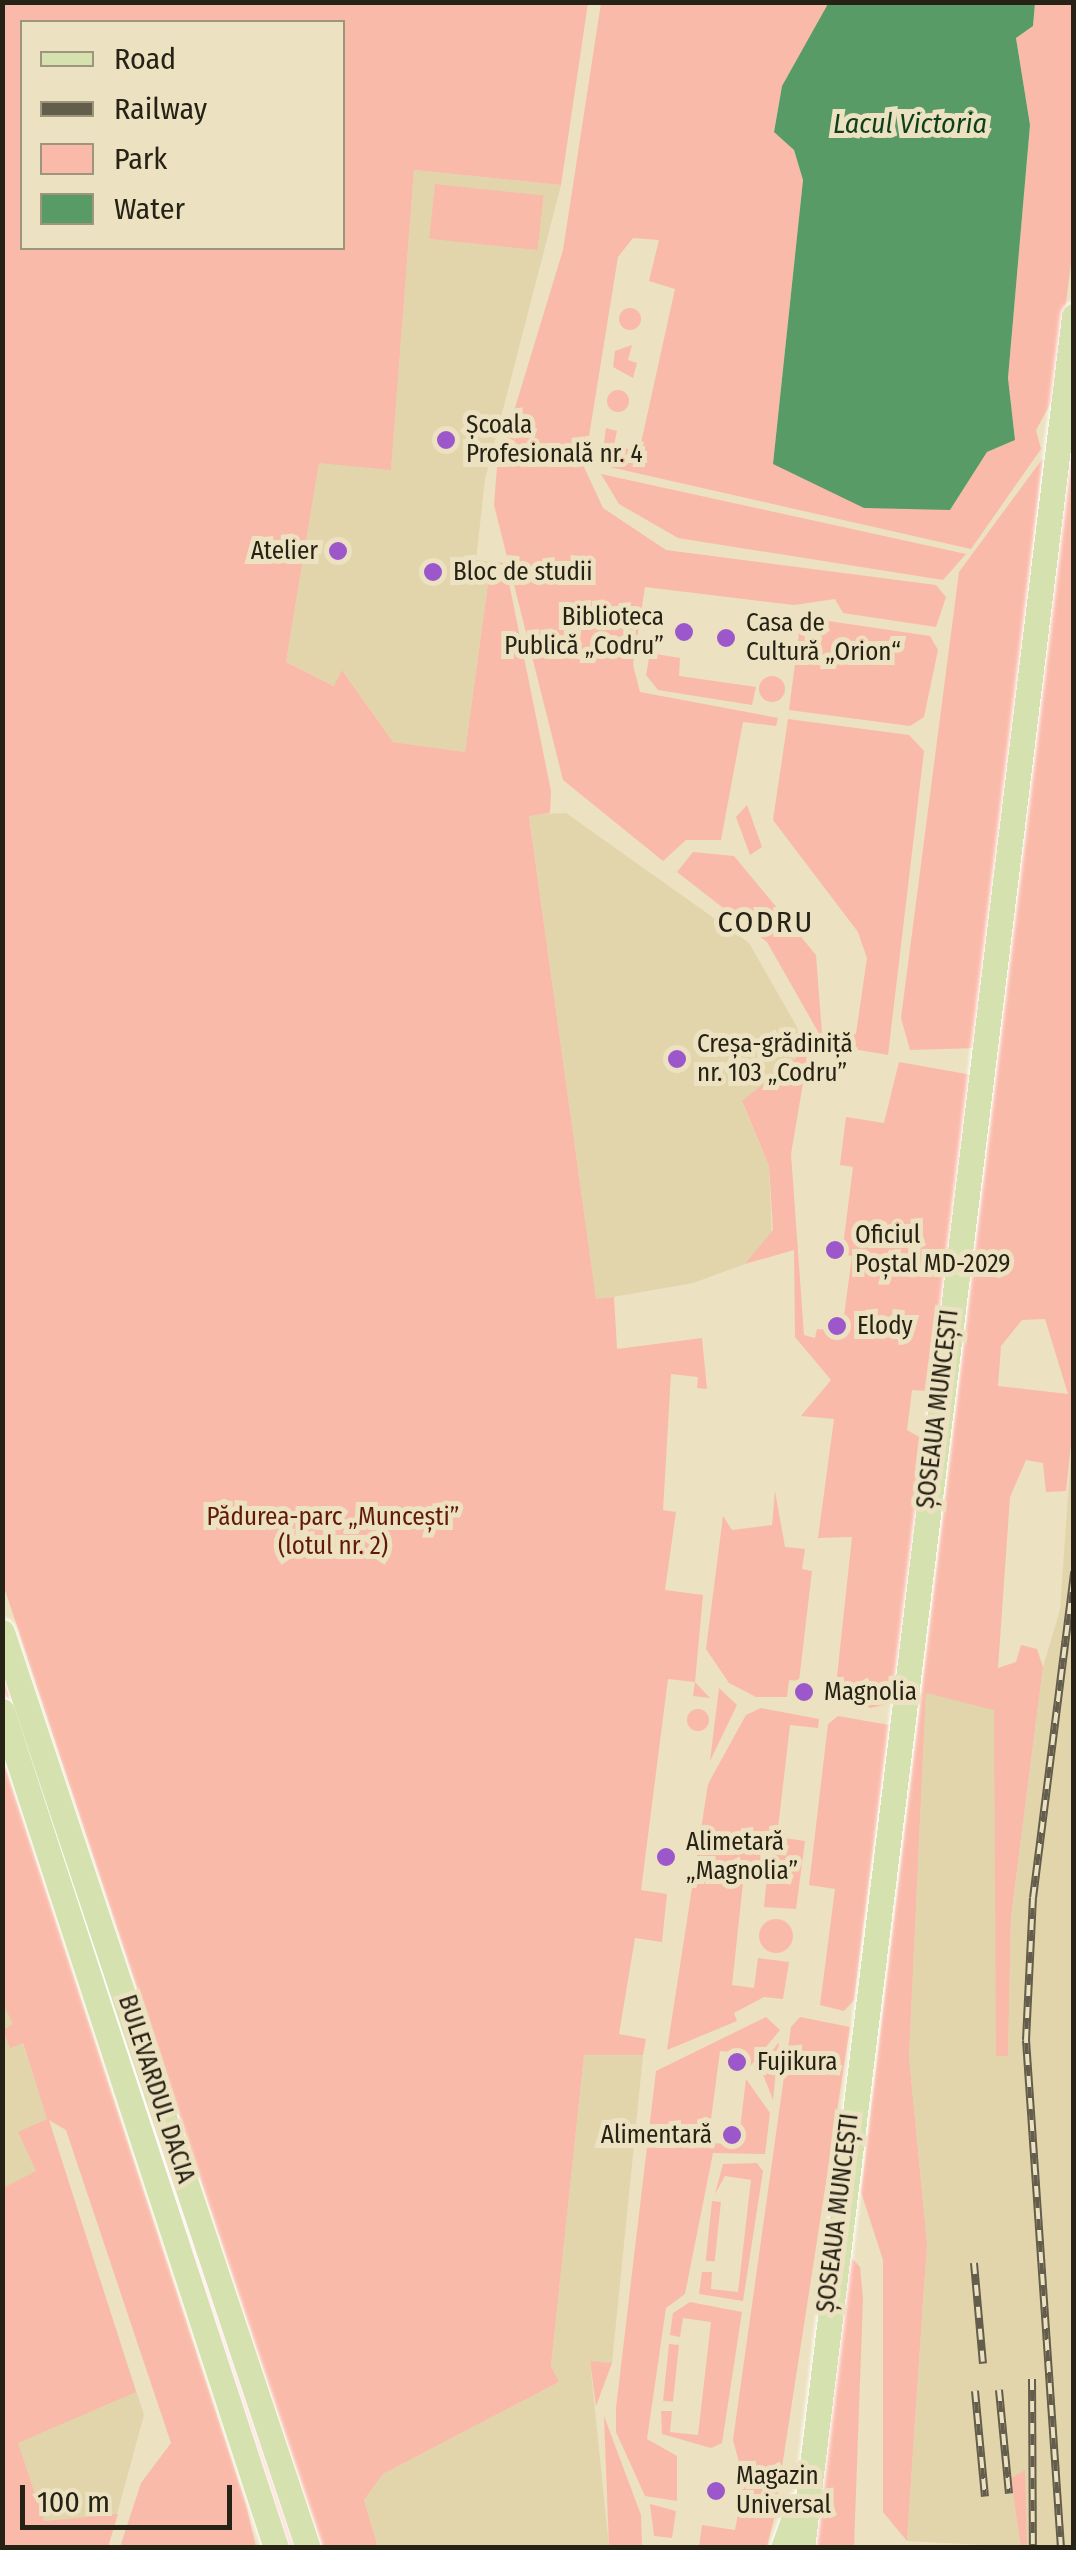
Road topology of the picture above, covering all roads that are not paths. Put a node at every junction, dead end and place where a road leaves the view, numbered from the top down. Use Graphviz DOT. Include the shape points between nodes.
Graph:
graph roads {
  1 [pos="1074,316"];
  2 [pos="4,1640"];
  3 [pos="2,1711"];
  4 [pos="800,2502"];
  5 [pos="276,2548"];
  6 [pos="308,2548"];
  7 [pos="783,2548"];
  8 [pos="802,2548"];
  1 -- 4 [label="main road, ȘOSEAUA MUNCEȘTI"];
  2 -- 6 [label="main road, BULEVARDUL DACIA"];
  3 -- 5 [label="main road, BULEVARDUL DACIA"];
  4 -- 7 [label="main road, ȘOSEAUA MUNCEȘTI"];
  4 -- 8 [label="main road, ȘOSEAUA MUNCEȘTI"];
}
